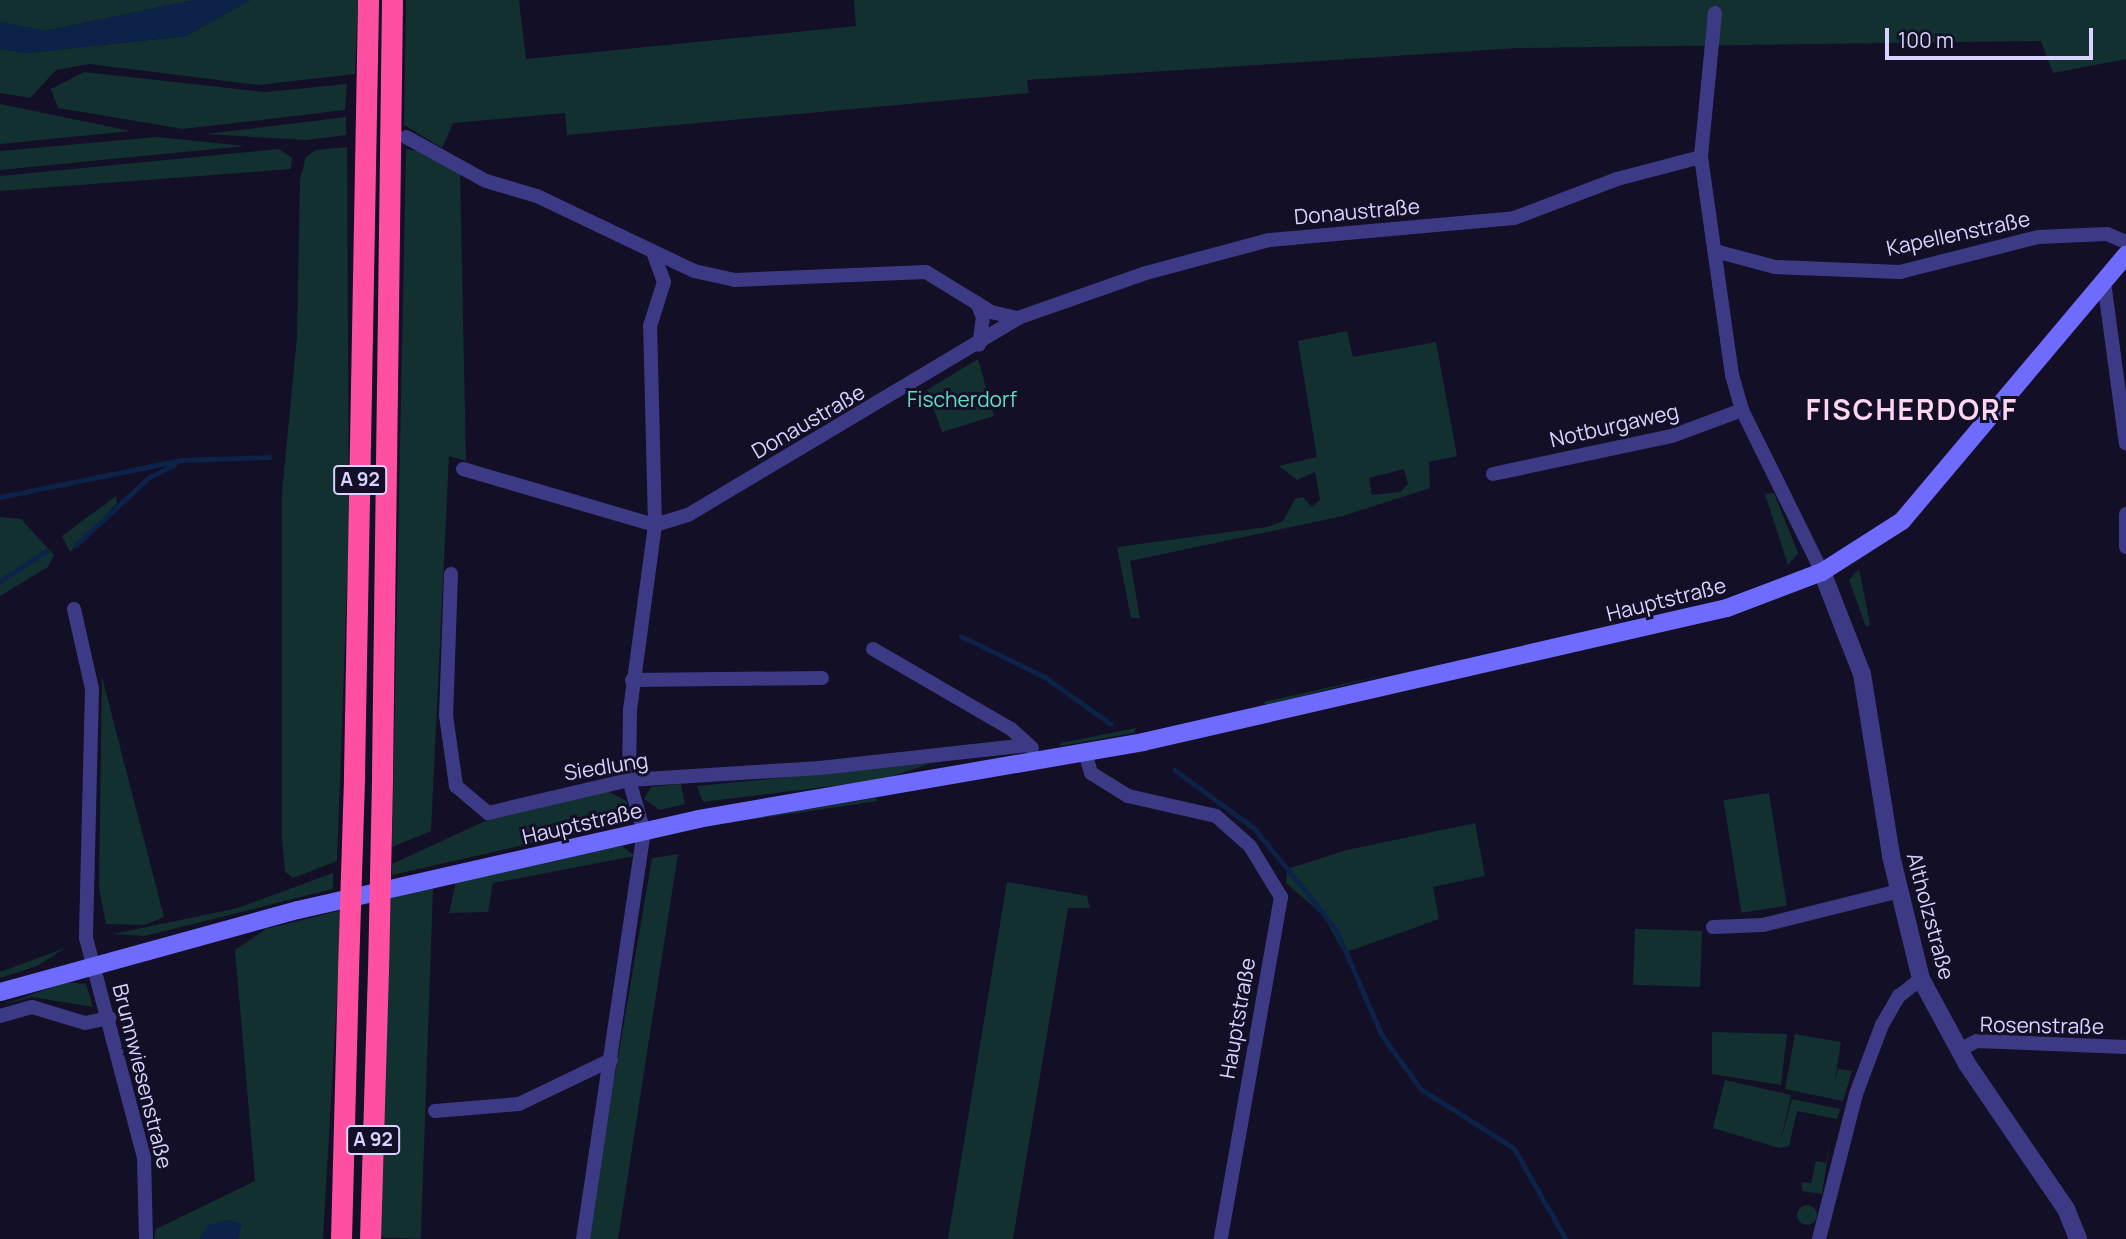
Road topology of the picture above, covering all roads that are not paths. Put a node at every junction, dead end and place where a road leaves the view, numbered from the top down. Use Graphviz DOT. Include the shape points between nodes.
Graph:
graph roads {
  1 [pos="368,0"];
  2 [pos="392,0"];
  3 [pos="1716,13"];
  4 [pos="406,137"];
  5 [pos="1701,157"];
  6 [pos="2126,242"];
  7 [pos="1715,251"];
  8 [pos="654,254"];
  9 [pos="2126,256"];
  10 [pos="694,271"];
  11 [pos="664,282"];
  12 [pos="2104,282"];
  13 [pos="978,303"];
  14 [pos="1018,318"];
  15 [pos="979,345"];
  16 [pos="1742,410"];
  17 [pos="2126,444"];
  18 [pos="463,469"];
  19 [pos="1493,474"];
  20 [pos="2126,514"];
  21 [pos="655,525"];
  22 [pos="2126,547"];
  23 [pos="1822,572"];
  24 [pos="451,574"];
  25 [pos="74,609"];
  26 [pos="873,649"];
  27 [pos="822,678"];
  28 [pos="632,680"];
  29 [pos="1029,745"];
  30 [pos="1085,753"];
  31 [pos="1043,762"];
  32 [pos="629,779"];
  33 [pos="644,832"];
  34 [pos="1899,891"];
  35 [pos="1713,927"];
  36 [pos="94,965"];
  37 [pos="1921,979"];
  38 [pos="0,992"];
  39 [pos="0,1016"];
  40 [pos="109,1018"];
  41 [pos="2126,1047"];
  42 [pos="1959,1049"];
  43 [pos="611,1060"];
  44 [pos="435,1111"];
  45 [pos="146,1239"];
  46 [pos="341,1239"];
  47 [pos="370,1239"];
  48 [pos="583,1239"];
  49 [pos="1221,1239"];
  50 [pos="1819,1239"];
  51 [pos="2078,1239"];
  1 -- 46 [label="highway, A 92, bridge"];
  2 -- 47 [label="highway, A 92, bridge" via="382,775"];
  3 -- 5 [label="street"];
  4 -- 8 [label="street" via="486,181 537,196"];
  5 -- 7 [label="street"];
  5 -- 14 [label="street, Donaustraße" via="1640,172 1514,218 1269,240 1146,273"];
  6 -- 7 [label="street, Kapellenstraße" via="2107,234 2038,237 1900,272 1775,267"];
  7 -- 16 [label="street"];
  8 -- 10 [label="street"];
  8 -- 11 [label="street"];
  9 -- 12 [label="main road, Hauptstraße"];
  10 -- 11 [label="street"];
  10 -- 13 [label="street" via="735,280 926,272"];
  11 -- 21 [label="street" via="650,326"];
  12 -- 17 [label="street"];
  12 -- 23 [label="main road, Hauptstraße" via="1902,521"];
  13 -- 14 [label="street"];
  13 -- 15 [label="street" via="983,317"];
  14 -- 15 [label="street, Donaustraße"];
  15 -- 21 [label="street, Donaustraße" via="688,515"];
  16 -- 19 [label="street, Notburgaweg" via="1671,436"];
  16 -- 23 [label="street"];
  18 -- 21 [label="street"];
  20 -- 22 [label="street"];
  21 -- 28 [label="street, Siedlung"];
  23 -- 30 [label="main road, Hauptstraße" via="1670,624"];
  23 -- 34 [label="street, Altholzstraße" via="1862,674"];
  24 -- 32 [label="street, Siedlung" via="446,715 456,786 488,813"];
  25 -- 36 [label="street" via="92,688 86,938"];
  26 -- 29 [label="street"];
  27 -- 28 [label="street"];
  28 -- 32 [label="street, Siedlung"];
  29 -- 31 [label="street"];
  29 -- 32 [label="street, Siedlung" via="820,768"];
  30 -- 31 [label="main road, Hauptstraße"];
  30 -- 49 [label="street, Hauptstraße" via="1091,773 1128,796 1216,816 1250,846 1281,897"];
  31 -- 33 [label="main road, Hauptstraße"];
  32 -- 33 [label="street, Siedlung"];
  33 -- 36 [label="main road, Hauptstraße" via="298,910"];
  33 -- 43 [label="street"];
  34 -- 35 [label="street" via="1763,925"];
  34 -- 37 [label="street, Altholzstraße"];
  36 -- 38 [label="main road, Hauptstraße"];
  36 -- 40 [label="street, Brunnwiesenstraße"];
  37 -- 42 [label="street, Altholzstraße"];
  37 -- 50 [label="street" via="1899,996 1882,1025 1856,1094"];
  39 -- 40 [label="street" via="32,1007 85,1023"];
  40 -- 45 [label="street, Brunnwiesenstraße" via="144,1158"];
  41 -- 42 [label="street, Rosenstraße" via="1976,1041"];
  42 -- 51 [label="street, Altholzstraße" via="2066,1209"];
  43 -- 44 [label="street" via="519,1104"];
  43 -- 48 [label="street"];
}
